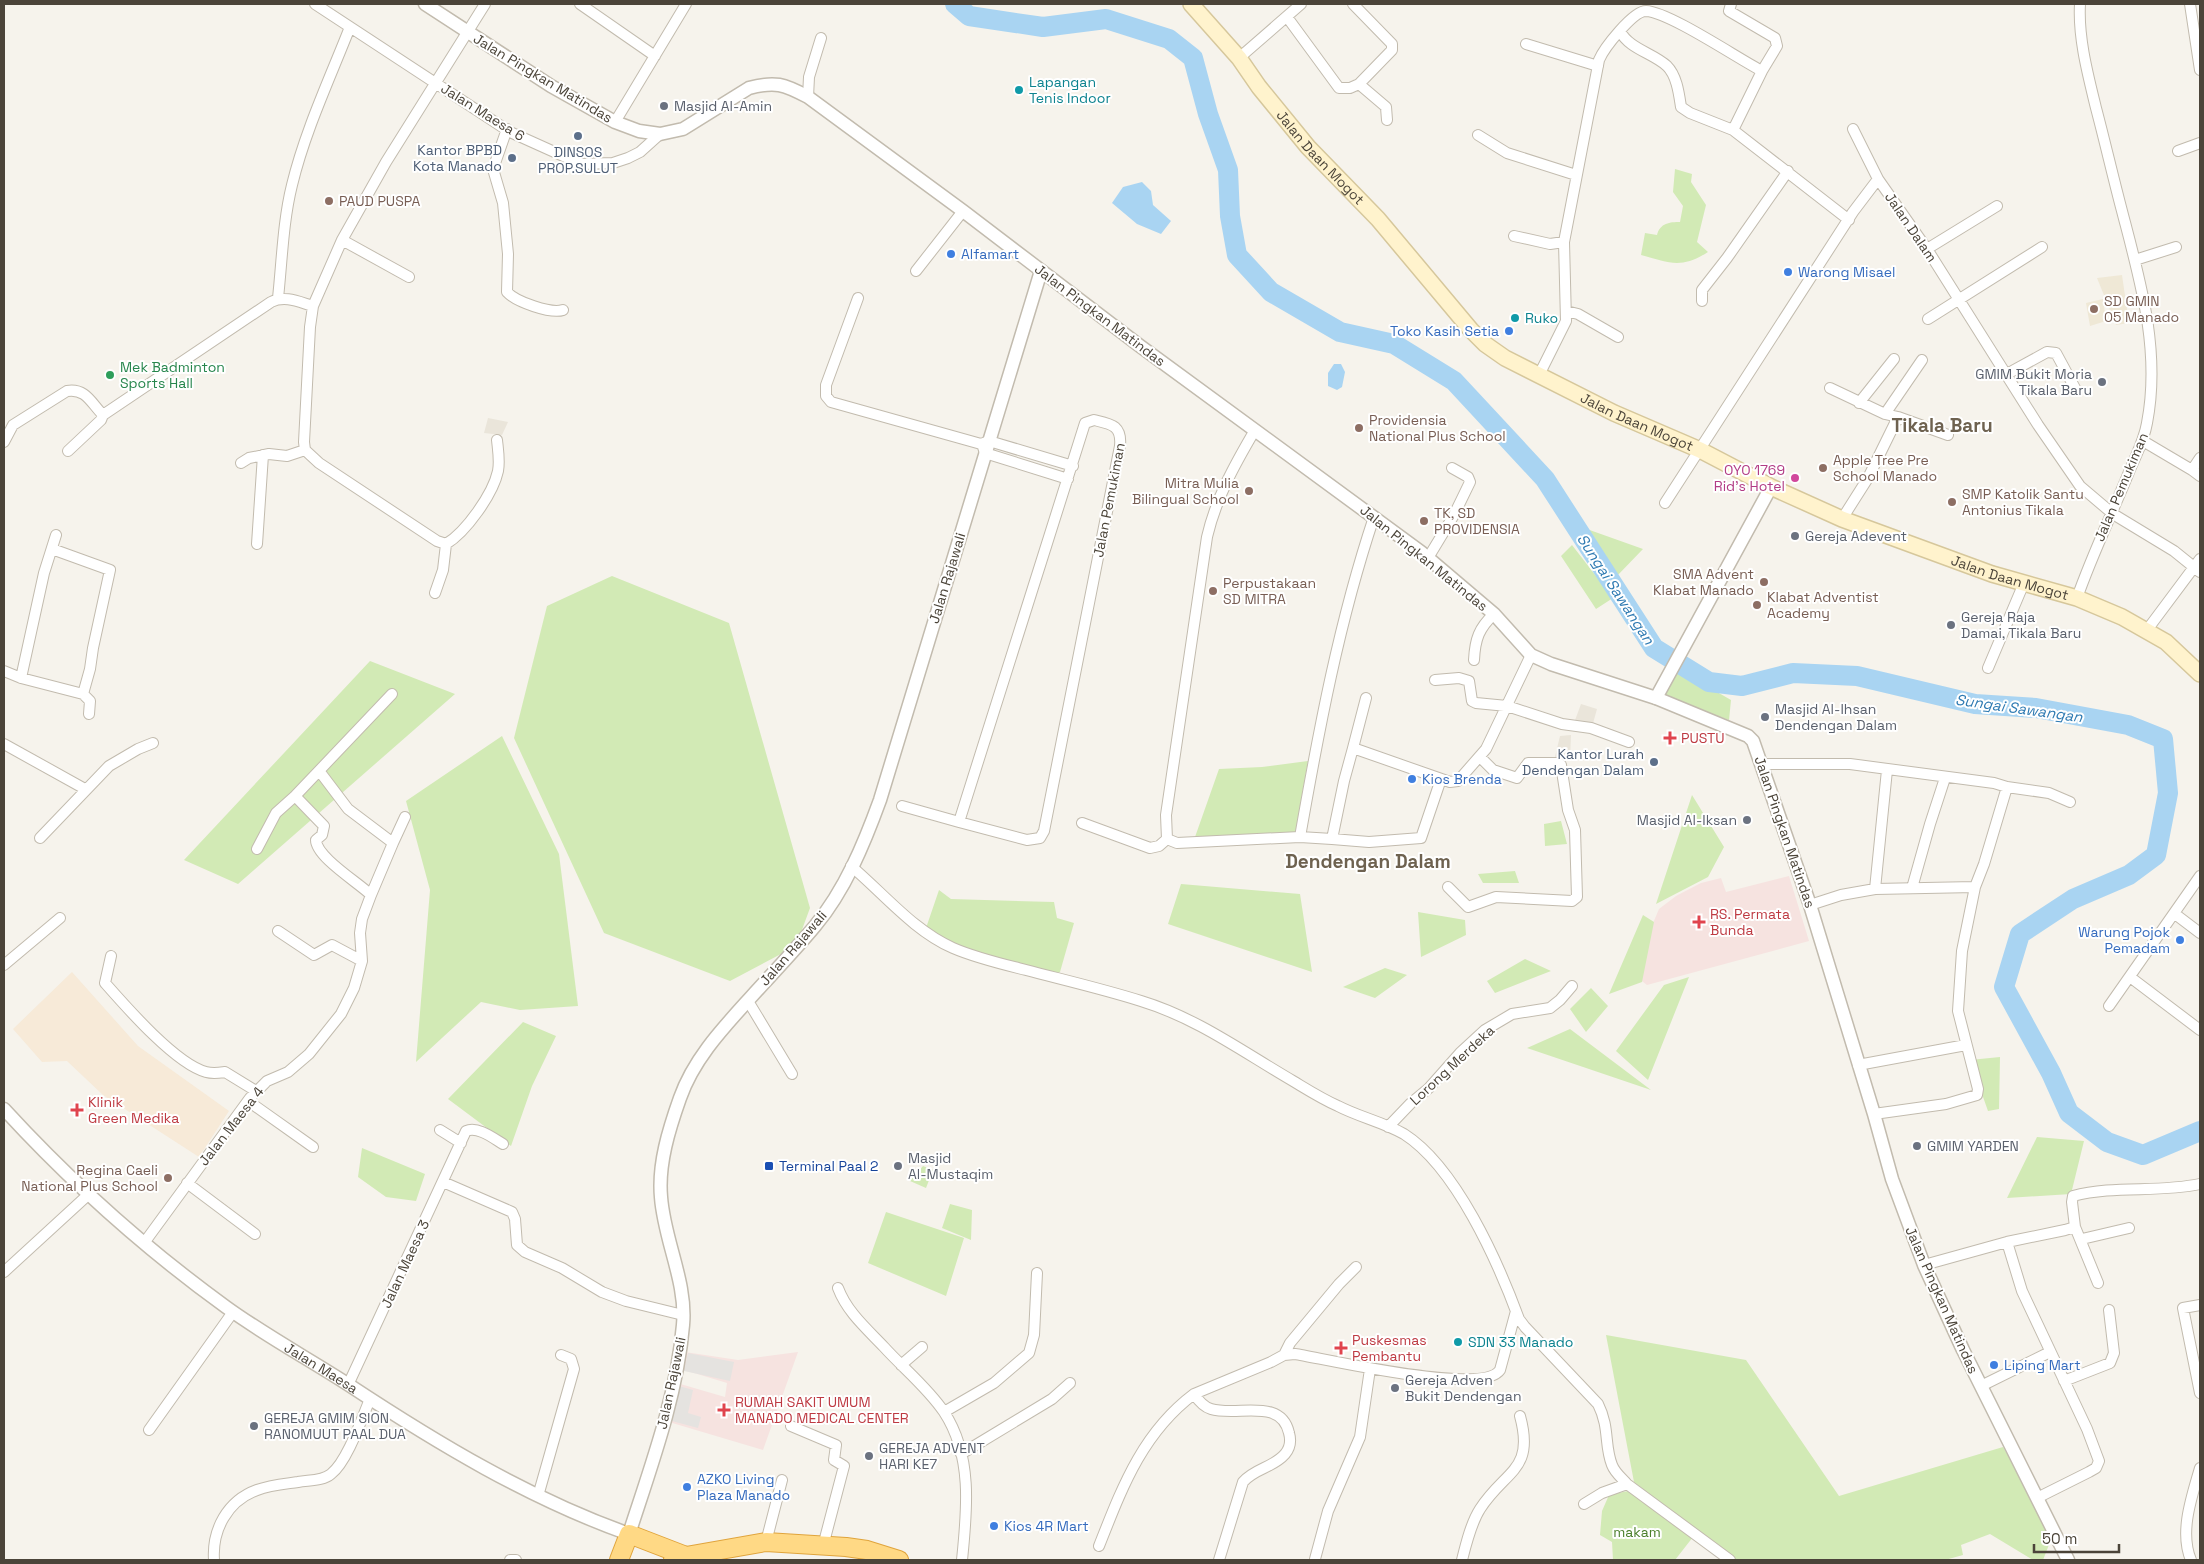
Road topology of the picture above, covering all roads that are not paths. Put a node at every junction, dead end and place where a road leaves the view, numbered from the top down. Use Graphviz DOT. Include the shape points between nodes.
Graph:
graph roads {
  1 [pos="315,4"];
  2 [pos="425,4"];
  3 [pos="484,4"];
  4 [pos="580,4"];
  5 [pos="686,4"];
  6 [pos="1190,4"];
  7 [pos="1353,4"];
  8 [pos="1731,4"];
  9 [pos="2080,4"];
  10 [pos="2190,4"];
  11 [pos="1297,5"];
  12 [pos="1287,16"];
  13 [pos="350,27"];
  14 [pos="466,30"];
  15 [pos="1620,31"];
  16 [pos="821,38"];
  17 [pos="1526,44"];
  18 [pos="655,56"];
  19 [pos="1239,58"];
  20 [pos="1598,66"];
  21 [pos="2200,70"];
  22 [pos="1762,71"];
  23 [pos="435,83"];
  24 [pos="1359,84"];
  25 [pos="808,97"];
  26 [pos="1387,120"];
  27 [pos="615,122"];
  28 [pos="1853,129"];
  29 [pos="506,130"];
  30 [pos="1733,130"];
  31 [pos="660,134"];
  32 [pos="1478,135"];
  33 [pos="2200,143"];
  34 [pos="2178,151"];
  35 [pos="1788,171"];
  36 [pos="1576,175"];
  37 [pos="1878,180"];
  38 [pos="1997,206"];
  39 [pos="962,211"];
  40 [pos="1850,220"];
  41 [pos="1514,236"];
  42 [pos="342,240"];
  43 [pos="1564,242"];
  44 [pos="2042,247"];
  45 [pos="2176,247"];
  46 [pos="1927,249"];
  47 [pos="2135,260"];
  48 [pos="916,270"];
  49 [pos="1041,271"];
  50 [pos="409,278"];
  51 [pos="278,298"];
  52 [pos="858,298"];
  53 [pos="1960,300"];
  54 [pos="1702,301"];
  55 [pos="313,306"];
  56 [pos="563,310"];
  57 [pos="1566,311"];
  58 [pos="1928,319"];
  59 [pos="1618,337"];
  60 [pos="1894,359"];
  61 [pos="1922,360"];
  62 [pos="2007,374"];
  63 [pos="1539,375"];
  64 [pos="1830,388"];
  65 [pos="2076,390"];
  66 [pos="1860,403"];
  67 [pos="1884,414"];
  68 [pos="103,415"];
  69 [pos="1898,417"];
  70 [pos="1255,430"];
  71 [pos="1948,435"];
  72 [pos="497,440"];
  73 [pos="2143,441"];
  74 [pos="4,442"];
  75 [pos="985,446"];
  76 [pos="305,450"];
  77 [pos="1700,450"];
  78 [pos="68,451"];
  79 [pos="263,455"];
  80 [pos="2200,458"];
  81 [pos="241,463"];
  82 [pos="1073,466"];
  83 [pos="1452,468"];
  84 [pos="2196,473"];
  85 [pos="1068,479"];
  86 [pos="1772,487"];
  87 [pos="1665,503"];
  88 [pos="2113,514"];
  89 [pos="1374,517"];
  90 [pos="1842,520"];
  91 [pos="56,535"];
  92 [pos="257,544"];
  93 [pos="446,544"];
  94 [pos="52,549"];
  95 [pos="1428,558"];
  96 [pos="2198,566"];
  97 [pos="2024,584"];
  98 [pos="435,593"];
  99 [pos="2077,598"];
  100 [pos="1494,614"];
  101 [pos="2147,630"];
  102 [pos="1531,655"];
  103 [pos="1474,660"];
  104 [pos="1988,668"];
  105 [pos="4,671"];
  106 [pos="2200,674"];
  107 [pos="21,678"];
  108 [pos="1436,680"];
  109 [pos="83,694"];
  110 [pos="392,694"];
  111 [pos="1366,698"];
  112 [pos="1656,698"];
  113 [pos="1508,706"];
  114 [pos="88,714"];
  115 [pos="1629,742"];
  116 [pos="153,743"];
  117 [pos="4,744"];
  118 [pos="1353,748"];
  119 [pos="1480,757"];
  120 [pos="1763,764"];
  121 [pos="1888,770"];
  122 [pos="320,772"];
  123 [pos="1945,778"];
  124 [pos="1441,779"];
  125 [pos="2007,787"];
  126 [pos="85,789"];
  127 [pos="295,796"];
  128 [pos="2070,802"];
  129 [pos="902,806"];
  130 [pos="406,817"];
  131 [pos="959,822"];
  132 [pos="1082,823"];
  133 [pos="1300,837"];
  134 [pos="40,838"];
  135 [pos="1167,839"];
  136 [pos="1332,839"];
  137 [pos="393,843"];
  138 [pos="257,848"];
  139 [pos="851,866"];
  140 [pos="2200,876"];
  141 [pos="1448,887"];
  142 [pos="1975,887"];
  143 [pos="1912,888"];
  144 [pos="1875,889"];
  145 [pos="371,895"];
  146 [pos="1810,905"];
  147 [pos="2175,914"];
  148 [pos="60,918"];
  149 [pos="278,931"];
  150 [pos="2200,933"];
  151 [pos="111,956"];
  152 [pos="362,961"];
  153 [pos="4,965"];
  154 [pos="2130,977"];
  155 [pos="1572,986"];
  156 [pos="748,1001"];
  157 [pos="2109,1006"];
  158 [pos="2200,1030"];
  159 [pos="1966,1045"];
  160 [pos="1858,1065"];
  161 [pos="792,1074"];
  162 [pos="256,1091"];
  163 [pos="248,1101"];
  164 [pos="1874,1114"];
  165 [pos="6,1117"];
  166 [pos="1388,1127"];
  167 [pos="440,1130"];
  168 [pos="461,1143"];
  169 [pos="503,1144"];
  170 [pos="313,1148"];
  171 [pos="443,1182"];
  172 [pos="188,1183"];
  173 [pos="2199,1187"];
  174 [pos="89,1194"];
  175 [pos="2075,1226"];
  176 [pos="2129,1228"];
  177 [pos="256,1234"];
  178 [pos="2082,1240"];
  179 [pos="2007,1242"];
  180 [pos="144,1243"];
  181 [pos="1924,1265"];
  182 [pos="1356,1267"];
  183 [pos="4,1272"];
  184 [pos="1037,1273"];
  185 [pos="2098,1283"];
  186 [pos="838,1288"];
  187 [pos="2200,1305"];
  188 [pos="2109,1310"];
  189 [pos="1516,1311"];
  190 [pos="234,1312"];
  191 [pos="683,1315"];
  192 [pos="922,1347"];
  193 [pos="2050,1352"];
  194 [pos="561,1355"];
  195 [pos="1284,1355"];
  196 [pos="901,1365"];
  197 [pos="1370,1368"];
  198 [pos="2064,1381"];
  199 [pos="1070,1383"];
  200 [pos="348,1385"];
  201 [pos="1981,1386"];
  202 [pos="2200,1393"];
  203 [pos="1194,1394"];
  204 [pos="370,1400"];
  205 [pos="944,1412"];
  206 [pos="1520,1416"];
  207 [pos="791,1426"];
  208 [pos="148,1430"];
  209 [pos="961,1454"];
  210 [pos="2200,1468"];
  211 [pos="782,1480"];
  212 [pos="1627,1484"];
  213 [pos="538,1496"];
  214 [pos="2037,1498"];
  215 [pos="1584,1504"];
  216 [pos="629,1534"];
  217 [pos="766,1542"];
  218 [pos="823,1546"];
  219 [pos="1099,1546"];
  220 [pos="689,1558"];
  221 [pos="1314,1559"];
  222 [pos="214,1560"];
  223 [pos="510,1560"];
  224 [pos="516,1560"];
  225 [pos="620,1560"];
  226 [pos="899,1560"];
  227 [pos="962,1560"];
  228 [pos="1219,1560"];
  229 [pos="1462,1560"];
  230 [pos="1730,1560"];
  231 [pos="2068,1560"];
  232 [pos="2191,1560"];
  1 -- 13 [label="street, Jalan Maesa 6"];
  2 -- 14 [label="street, Jalan Pingkan Matindas"];
  3 -- 14 [label="street"];
  4 -- 18 [label="street"];
  5 -- 18 [label="street"];
  6 -- 19 [label="main road, Jalan Daan Mogot"];
  7 -- 24 [label="street" via="1392,44 1392,50"];
  8 -- 22 [label="street" via="1729,11 1775,38 1777,46"];
  9 -- 47 [label="street, Jalan Pemukiman" via="2090,82"];
  10 -- 21 [label="street"];
  11 -- 12 [label="street"];
  12 -- 19 [label="street"];
  12 -- 24 [label="street" via="1339,88"];
  13 -- 23 [label="street, Jalan Maesa 6"];
  13 -- 51 [label="street" via="292,184"];
  14 -- 23 [label="street"];
  14 -- 27 [label="street, Jalan Pingkan Matindas"];
  15 -- 20 [label="street" via="1604,50"];
  15 -- 22 [label="street" via="1640,13 1648,11 1679,23"];
  15 -- 30 [label="street" via="1629,43 1668,67 1678,86 1681,107"];
  16 -- 25 [label="street" via="809,77"];
  17 -- 20 [label="street"];
  18 -- 27 [label="street"];
  19 -- 63 [label="main road, Jalan Daan Mogot" via="1308,147 1378,219 1471,330 1505,358"];
  20 -- 36 [label="street"];
  22 -- 30 [label="street"];
  23 -- 29 [label="street, Jalan Maesa 6"];
  23 -- 42 [label="street"];
  24 -- 26 [label="street" via="1386,107"];
  25 -- 31 [label="street, Jalan Pingkan Matindas" via="776,83 748,88 684,129"];
  25 -- 39 [label="street, Jalan Pingkan Matindas"];
  27 -- 31 [label="street, Jalan Pingkan Matindas" via="639,131"];
  28 -- 37 [label="street"];
  29 -- 31 [label="street, Jalan Maesa 6" via="562,157 591,165 628,158"];
  29 -- 56 [label="street" via="493,169 503,202 508,254 507,292 516,299 546,309"];
  30 -- 35 [label="street"];
  32 -- 36 [label="street" via="1507,153"];
  33 -- 34 [label="street"];
  35 -- 40 [label="street"];
  35 -- 54 [label="street" via="1702,290"];
  36 -- 43 [label="street"];
  37 -- 40 [label="street, Jalan Dalam"];
  37 -- 46 [label="street, Jalan Dalam"];
  38 -- 46 [label="street"];
  39 -- 48 [label="street"];
  39 -- 49 [label="street, Jalan Pingkan Matindas"];
  40 -- 77 [label="street, Jalan Dalam"];
  41 -- 43 [label="street" via="1550,244"];
  42 -- 50 [label="street"];
  42 -- 55 [label="street"];
  43 -- 57 [label="street"];
  44 -- 53 [label="street"];
  45 -- 47 [label="street"];
  46 -- 53 [label="street, Jalan Dalam"];
  47 -- 73 [label="street, Jalan Pemukiman" via="2146,314 2152,370 2148,422"];
  49 -- 70 [label="street, Jalan Pingkan Matindas"];
  49 -- 75 [label="street, Jalan Rajawali"];
  51 -- 55 [label="street"];
  51 -- 68 [label="street"];
  52 -- 75 [label="street" via="826,385 826,396 831,402"];
  53 -- 58 [label="street"];
  53 -- 62 [label="street, Jalan Dalam"];
  55 -- 76 [label="street"];
  57 -- 59 [label="street" via="1578,314"];
  57 -- 63 [label="street" via="1564,326"];
  60 -- 66 [label="street"];
  61 -- 67 [label="street"];
  62 -- 65 [label="street" via="2052,351"];
  62 -- 88 [label="street, Jalan Dalam" via="2080,486"];
  63 -- 77 [label="main road, Jalan Daan Mogot" via="1614,413"];
  64 -- 66 [label="street"];
  66 -- 67 [label="street"];
  67 -- 69 [label="street"];
  68 -- 74 [label="street" via="84,393 67,391 13,425"];
  68 -- 78 [label="street"];
  69 -- 71 [label="street"];
  69 -- 90 [label="street" via="1868,478"];
  70 -- 89 [label="street, Jalan Pingkan Matindas"];
  70 -- 135 [label="street" via="1222,491 1207,537 1166,815"];
  72 -- 93 [label="street" via="499,464 493,485 473,517"];
  73 -- 84 [label="street"];
  73 -- 88 [label="street, Jalan Pemukiman"];
  75 -- 82 [label="street"];
  75 -- 85 [label="street"];
  75 -- 139 [label="street, Jalan Rajawali" via="880,800"];
  76 -- 79 [label="street" via="293,455"];
  76 -- 93 [label="street" via="319,463"];
  77 -- 86 [label="main road, Jalan Daan Mogot"];
  77 -- 87 [label="street, Jalan Dalam"];
  79 -- 81 [label="street"];
  79 -- 92 [label="street"];
  80 -- 84 [label="street"];
  82 -- 85 [label="street, Jalan Pemukiman"];
  82 -- 131 [label="street, Jalan Pemukiman" via="1085,423 1094,420 1117,429 1121,436 1120,446 1044,831 1040,838 1027,840"];
  83 -- 95 [label="street" via="1468,477 1470,482"];
  85 -- 131 [label="street, Jalan Pemukiman"];
  86 -- 90 [label="main road, Jalan Daan Mogot"];
  86 -- 112 [label="street"];
  88 -- 96 [label="street, Jalan Dalam"];
  88 -- 99 [label="street, Jalan Pemukiman" via="2092,556"];
  89 -- 95 [label="street, Jalan Pingkan Matindas"];
  89 -- 133 [label="street" via="1338,643"];
  90 -- 97 [label="main road, Jalan Daan Mogot"];
  91 -- 94 [label="street"];
  93 -- 98 [label="street" via="443,570"];
  94 -- 107 [label="street"];
  94 -- 109 [label="street" via="111,572"];
  95 -- 100 [label="street, Jalan Pingkan Matindas"];
  96 -- 101 [label="street"];
  97 -- 99 [label="main road, Jalan Daan Mogot"];
  97 -- 104 [label="street"];
  99 -- 101 [label="main road, Jalan Daan Mogot"];
  100 -- 102 [label="street, Jalan Pingkan Matindas"];
  100 -- 103 [label="street" via="1477,635"];
  101 -- 106 [label="main road, Jalan Daan Mogot" via="2182,655"];
  102 -- 112 [label="street, Jalan Pingkan Matindas"];
  102 -- 113 [label="street"];
  105 -- 107 [label="street"];
  107 -- 109 [label="street"];
  108 -- 113 [label="street" via="1464,679 1471,685 1471,696 1476,703"];
  109 -- 114 [label="street" via="90,701"];
  110 -- 122 [label="street"];
  111 -- 118 [label="street"];
  112 -- 120 [label="street, Jalan Pingkan Matindas" via="1748,736 1754,741"];
  113 -- 115 [label="street" via="1562,724 1591,728"];
  113 -- 119 [label="street"];
  116 -- 126 [label="street" via="109,766"];
  117 -- 126 [label="street"];
  118 -- 124 [label="street"];
  118 -- 136 [label="street"];
  119 -- 124 [label="street" via="1458,781"];
  119 -- 141 [label="street" via="1493,770 1517,778 1528,763 1560,764 1575,830 1577,897 1572,901 1494,898 1468,908"];
  120 -- 121 [label="street" via="1830,763"];
  120 -- 146 [label="street, Jalan Pingkan Matindas"];
  121 -- 123 [label="street"];
  121 -- 144 [label="street"];
  122 -- 127 [label="street"];
  122 -- 137 [label="street" via="348,809"];
  123 -- 125 [label="street"];
  123 -- 143 [label="street"];
  124 -- 136 [label="street" via="1421,838 1369,842"];
  125 -- 128 [label="street" via="2049,793"];
  125 -- 142 [label="street"];
  126 -- 134 [label="street"];
  127 -- 138 [label="street" via="273,818"];
  127 -- 145 [label="street" via="324,826 322,835 316,840 318,847"];
  129 -- 131 [label="street"];
  130 -- 137 [label="street, Jalan Maesa 4"];
  132 -- 135 [label="street" via="1150,848"];
  133 -- 135 [label="street" via="1178,843"];
  133 -- 136 [label="street"];
  137 -- 145 [label="street, Jalan Maesa 4"];
  139 -- 156 [label="street, Jalan Rajawali" via="832,902 815,925"];
  139 -- 166 [label="street" via="911,920 953,948 1171,1012 1242,1048 1339,1107"];
  140 -- 147 [label="street"];
  142 -- 143 [label="street"];
  142 -- 159 [label="street" via="1962,951 1958,997"];
  143 -- 144 [label="street"];
  144 -- 146 [label="street"];
  145 -- 152 [label="street, Jalan Maesa 4" via="360,933"];
  146 -- 160 [label="street, Jalan Pingkan Matindas" via="1815,935"];
  147 -- 150 [label="street"];
  147 -- 154 [label="street"];
  148 -- 153 [label="street"];
  149 -- 152 [label="street" via="314,955 332,945"];
  151 -- 162 [label="street" via="105,983 176,1056 205,1072 227,1073"];
  152 -- 162 [label="street, Jalan Maesa 4" via="354,988 330,1029 288,1072 267,1081"];
  154 -- 157 [label="street"];
  154 -- 158 [label="street"];
  155 -- 166 [label="street, Lorong Merdeka" via="1550,1008 1512,1014 1485,1030"];
  156 -- 161 [label="street"];
  156 -- 191 [label="street, Jalan Rajawali" via="721,1029 690,1075 669,1132 660,1178 661,1198"];
  159 -- 160 [label="street"];
  159 -- 164 [label="street" via="1978,1089 1974,1098"];
  160 -- 164 [label="street, Jalan Pingkan Matindas"];
  162 -- 163 [label="street, Jalan Maesa 4"];
  163 -- 170 [label="street"];
  163 -- 172 [label="street, Jalan Maesa 4"];
  164 -- 181 [label="street, Jalan Pingkan Matindas" via="1892,1179"];
  165 -- 174 [label="street, Jalan Maesa"];
  166 -- 189 [label="street" via="1404,1134 1442,1170 1490,1250"];
  167 -- 168 [label="street"];
  168 -- 169 [label="street" via="468,1130 483,1132"];
  168 -- 171 [label="street, Jalan Maesa 3"];
  171 -- 191 [label="street" via="512,1212 520,1249 562,1268 602,1292"];
  171 -- 200 [label="street, Jalan Maesa 3"];
  172 -- 177 [label="street"];
  172 -- 180 [label="street, Jalan Maesa 4"];
  173 -- 175 [label="street" via="2111,1190 2073,1196"];
  174 -- 180 [label="street, Jalan Maesa"];
  174 -- 183 [label="street"];
  175 -- 178 [label="street"];
  175 -- 179 [label="street"];
  176 -- 178 [label="street"];
  178 -- 185 [label="street"];
  179 -- 181 [label="street"];
  179 -- 193 [label="street" via="2022,1291"];
  180 -- 190 [label="street, Jalan Maesa"];
  181 -- 201 [label="street, Jalan Pingkan Matindas"];
  182 -- 195 [label="street"];
  184 -- 205 [label="street" via="1034,1335 1028,1353 994,1383"];
  186 -- 196 [label="street" via="843,1301"];
  187 -- 202 [label="street" via="2183,1308"];
  188 -- 198 [label="street" via="2114,1354 2110,1363"];
  189 -- 197 [label="street" via="1500,1370 1494,1376 1455,1381"];
  189 -- 212 [label="street" via="1525,1327 1598,1404 1605,1418 1612,1465"];
  190 -- 200 [label="street, Jalan Maesa"];
  190 -- 208 [label="street"];
  191 -- 216 [label="street, Jalan Rajawali" via="678,1361 666,1412"];
  192 -- 196 [label="street"];
  193 -- 198 [label="street"];
  193 -- 201 [label="street"];
  194 -- 213 [label="street" via="571,1359 574,1369"];
  195 -- 197 [label="street" via="1295,1354"];
  195 -- 203 [label="street"];
  196 -- 205 [label="street"];
  197 -- 221 [label="street" via="1360,1437 1328,1511"];
  198 -- 214 [label="street" via="2099,1461 2090,1472"];
  199 -- 209 [label="street" via="1052,1399"];
  200 -- 204 [label="street, Jalan Maesa"];
  201 -- 214 [label="street, Jalan Pingkan Matindas"];
  203 -- 219 [label="street" via="1146,1444 1122,1488"];
  203 -- 228 [label="street" via="1210,1409 1277,1414 1284,1419 1290,1436 1280,1460 1249,1475 1243,1482"];
  204 -- 213 [label="street, Jalan Maesa"];
  204 -- 222 [label="street" via="333,1474 268,1486 236,1502 218,1529"];
  205 -- 209 [label="street"];
  206 -- 229 [label="street" via="1526,1436 1517,1468 1480,1510"];
  207 -- 218 [label="street" via="836,1445 834,1460 844,1466"];
  209 -- 227 [label="street" via="967,1492"];
  210 -- 232 [label="street" via="2187,1522"];
  211 -- 217 [label="street"];
  212 -- 215 [label="street"];
  212 -- 230 [label="street"];
  213 -- 216 [label="street, Jalan Maesa"];
  214 -- 231 [label="street, Jalan Pingkan Matindas"];
  216 -- 220 [label="highway, Jalan Maesa"];
  216 -- 225 [label="highway"];
  217 -- 218 [label="highway"];
  217 -- 220 [label="highway"];
  218 -- 226 [label="highway" via="867,1550"];
  223 -- 224 [label="street"];
}
